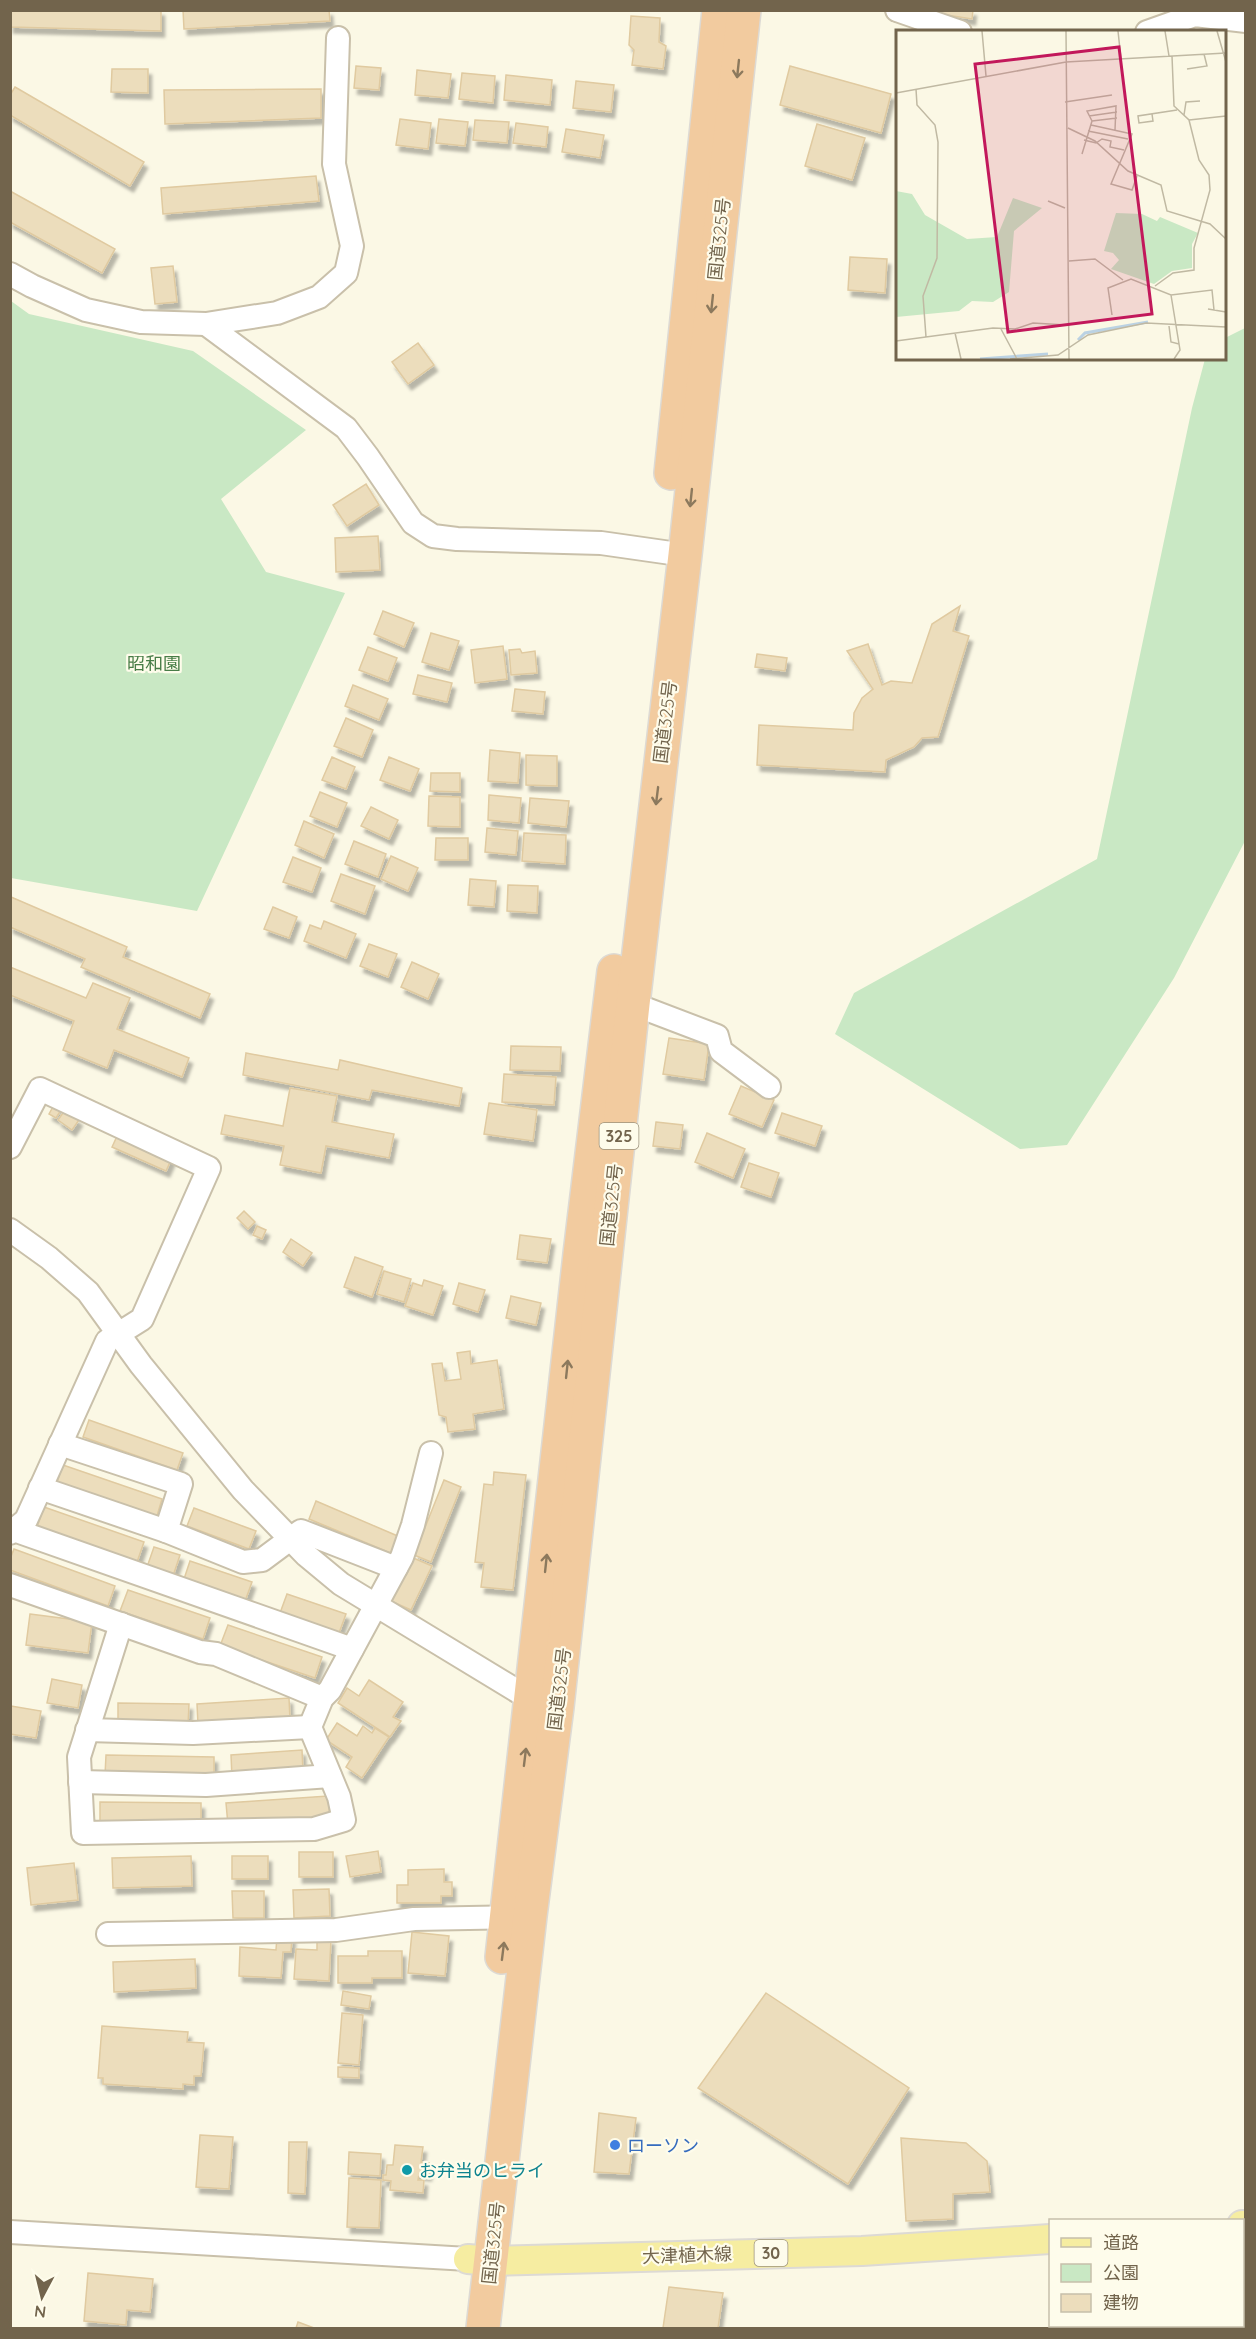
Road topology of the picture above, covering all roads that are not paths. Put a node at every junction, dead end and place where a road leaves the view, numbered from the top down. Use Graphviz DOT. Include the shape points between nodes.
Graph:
graph roads {
  1 [pos="719,10"];
  2 [pos="744,10"];
  3 [pos="897,10"];
  4 [pos="1245,21"];
  5 [pos="954,30"];
  6 [pos="1153,30"];
  7 [pos="338,38"];
  8 [pos="10,274"];
  9 [pos="206,324"];
  10 [pos="674,553"];
  11 [pos="633,1004"];
  12 [pos="769,1087"];
  13 [pos="10,1147"];
  14 [pos="10,1230"];
  15 [pos="119,1335"];
  16 [pos="60,1444"];
  17 [pos="431,1453"];
  18 [pos="40,1488"];
  19 [pos="12,1531"];
  20 [pos="166,1531"];
  21 [pos="291,1540"];
  22 [pos="396,1568"];
  23 [pos="10,1585"];
  24 [pos="376,1605"];
  25 [pos="121,1624"];
  26 [pos="352,1649"];
  27 [pos="322,1698"];
  28 [pos="544,1704"];
  29 [pos="310,1727"];
  30 [pos="87,1730"];
  31 [pos="330,1776"];
  32 [pos="80,1782"];
  33 [pos="519,1917"];
  34 [pos="108,1934"];
  35 [pos="10,2232"];
  36 [pos="1049,2239"];
  37 [pos="479,2260"];
  38 [pos="461,2328"];
  39 [pos="483,2328"];
  1 -- 10 [label="highway, 国道325号 / 325" via="701,171"];
  2 -- 10 [label="highway, 国道325号 / 325, one-way"];
  3 -- 5 [label="street"];
  4 -- 6 [label="street" via="1195,15"];
  7 -- 9 [label="street" via="334,164 352,246 346,273 319,297 277,313"];
  8 -- 9 [label="street" via="86,310 141,322"];
  9 -- 10 [label="street" via="345,428 413,523 433,536 601,543"];
  10 -- 11 [label="highway, 国道325号 / 325, one-way"];
  28 -- 10 [label="highway, 国道325号 / 325, one-way" via="580,1254"];
  11 -- 12 [label="street" via="717,1036 721,1051"];
  11 -- 28 [label="highway, 国道325号 / 325"];
  13 -- 15 [label="street" via="40,1089 209,1168 142,1319"];
  14 -- 15 [label="street" via="88,1292"];
  15 -- 16 [label="street" via="107,1341"];
  15 -- 21 [label="street" via="243,1490"];
  16 -- 18 [label="street"];
  16 -- 20 [label="street" via="181,1484"];
  17 -- 22 [label="street" via="413,1525"];
  18 -- 19 [label="street" via="26,1520"];
  18 -- 20 [label="street"];
  19 -- 26 [label="street"];
  20 -- 21 [label="street" via="243,1562 262,1560"];
  21 -- 22 [label="street" via="301,1531"];
  21 -- 24 [label="street" via="341,1584"];
  22 -- 24 [label="street"];
  23 -- 25 [label="street"];
  24 -- 26 [label="street"];
  24 -- 28 [label="street"];
  25 -- 27 [label="street" via="216,1654"];
  25 -- 30 [label="street"];
  26 -- 27 [label="street"];
  27 -- 29 [label="street"];
  28 -- 33 [label="highway, 国道325号 / 325"];
  29 -- 30 [label="street" via="193,1733"];
  29 -- 31 [label="street"];
  30 -- 32 [label="street" via="79,1757"];
  31 -- 32 [label="street" via="206,1785"];
  31 -- 32 [label="street" via="344,1820 314,1829 249,1832 83,1833"];
  33 -- 34 [label="street" via="414,1919 336,1930"];
  33 -- 37 [label="highway, 国道325号 / 325"];
  35 -- 37 [label="street"];
  36 -- 37 [label="main road, 大津植木線 / 30" via="862,2251"];
  37 -- 38 [label="highway, 国道325号 / 325"];
  37 -- 39 [label="highway, 国道325号 / 325"];
}
